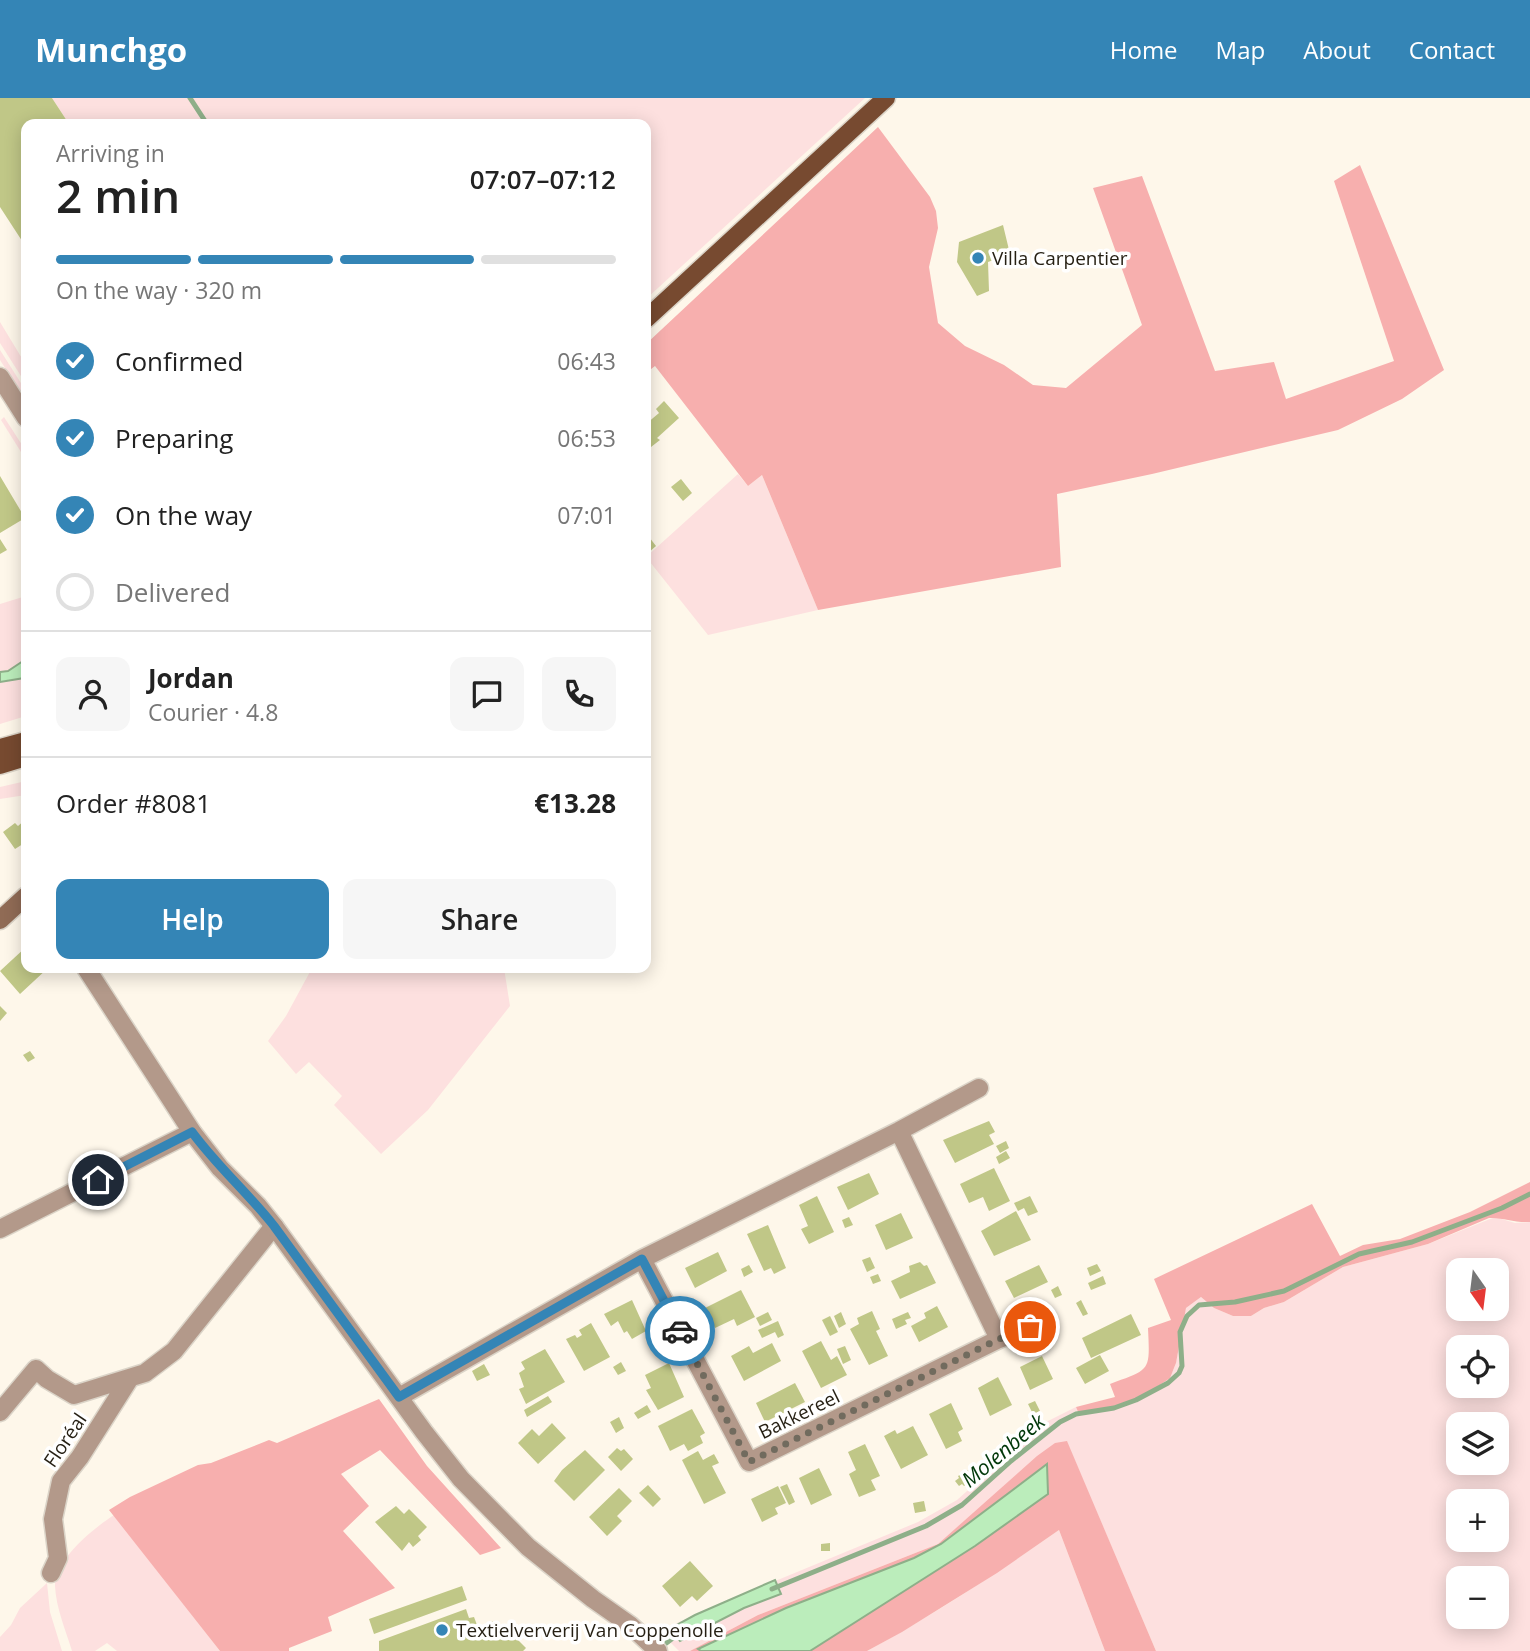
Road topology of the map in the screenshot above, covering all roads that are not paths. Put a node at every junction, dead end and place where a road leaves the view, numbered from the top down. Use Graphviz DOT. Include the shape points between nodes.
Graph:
graph roads {
  1 [pos="886,98"];
  2 [pos="651,314"];
  3 [pos="0,377"];
  4 [pos="21,410"];
  5 [pos="21,742"];
  6 [pos="0,748"];
  7 [pos="21,759"];
  8 [pos="0,765"];
  9 [pos="21,901"];
  10 [pos="0,920"];
  11 [pos="89,973"];
  12 [pos="979,1088"];
  13 [pos="899,1131"];
  14 [pos="192,1132"];
  15 [pos="274,1226"];
  16 [pos="0,1229"];
  17 [pos="642,1259"];
  18 [pos="1030,1327"];
  19 [pos="999,1339"];
  20 [pos="130,1378"];
  21 [pos="399,1397"];
  22 [pos="0,1412"];
  23 [pos="51,1573"];
  24 [pos="652,1645"];
  1 -- 2 [label="main road"];
  3 -- 4 [label="street"];
  5 -- 6 [label="main road"];
  7 -- 8 [label="main road"];
  9 -- 10 [label="main road"];
  11 -- 14 [label="street"];
  12 -- 13 [label="street"];
  13 -- 17 [label="street"];
  13 -- 19 [label="street"];
  14 -- 15 [label="street"];
  14 -- 16 [label="street"];
  15 -- 20 [label="street, Floréal" via="174,1351 145,1374"];
  15 -- 21 [label="street"];
  17 -- 19 [label="street, Bakkereel" via="749,1462"];
  17 -- 21 [label="street"];
  18 -- 19 [label="street, Bakkereel"];
  20 -- 22 [label="street, Floréal" via="74,1395 36,1369"];
  20 -- 23 [label="street, Floréal" via="61,1481 53,1519 58,1558"];
  21 -- 24 [label="street" via="461,1479 519,1538"];
}
